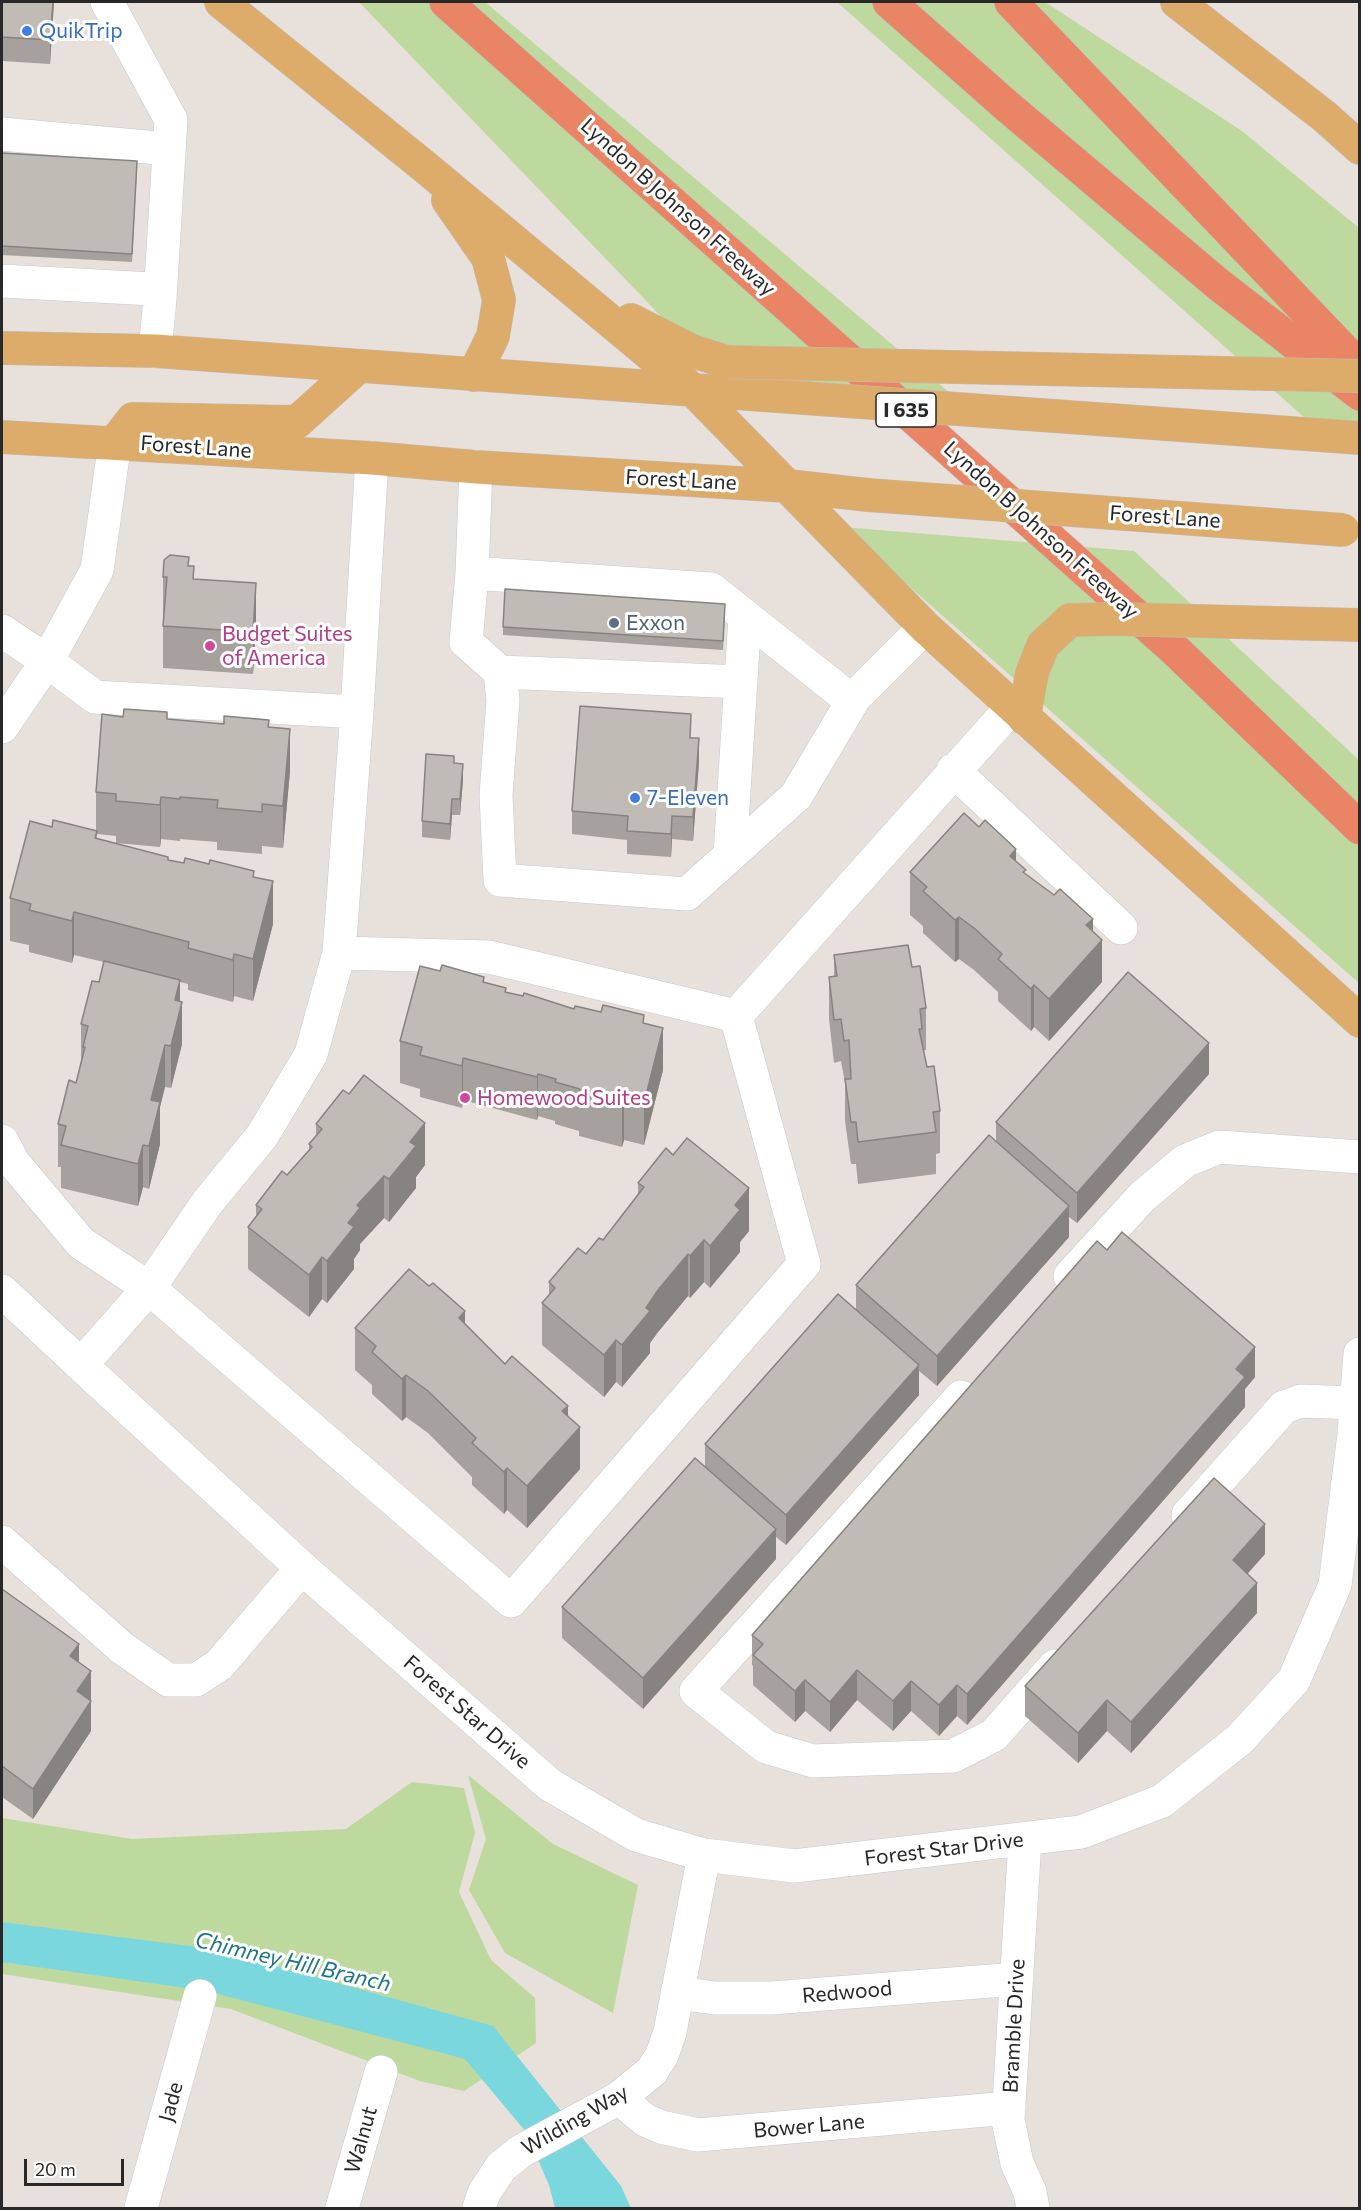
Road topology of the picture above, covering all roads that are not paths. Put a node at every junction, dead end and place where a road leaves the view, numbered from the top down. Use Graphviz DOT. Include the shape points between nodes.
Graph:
graph roads {
  1 [pos="107,2"];
  2 [pos="221,2"];
  3 [pos="446,2"];
  4 [pos="889,2"];
  5 [pos="1011,2"];
  6 [pos="1177,2"];
  7 [pos="2,134"];
  8 [pos="1359,148"];
  9 [pos="169,149"];
  10 [pos="425,166"];
  11 [pos="2,281"];
  12 [pos="576,292"];
  13 [pos="160,298"];
  14 [pos="2,348"];
  15 [pos="155,351"];
  16 [pos="359,366"];
  17 [pos="1359,367"];
  18 [pos="474,375"];
  19 [pos="1359,376"];
  20 [pos="693,390"];
  21 [pos="1359,394"];
  22 [pos="2,437"];
  23 [pos="1359,438"];
  24 [pos="115,442"];
  25 [pos="372,458"];
  26 [pos="476,467"];
  27 [pos="788,486"];
  28 [pos="1359,532"];
  29 [pos="472,573"];
  30 [pos="745,616"];
  31 [pos="1359,625"];
  32 [pos="925,627"];
  33 [pos="2,630"];
  34 [pos="47,661"];
  35 [pos="500,672"];
  36 [pos="741,682"];
  37 [pos="852,701"];
  38 [pos="357,712"];
  39 [pos="1018,712"];
  40 [pos="2,727"];
  41 [pos="953,770"];
  42 [pos="1359,828"];
  43 [pos="730,855"];
  44 [pos="1121,928"];
  45 [pos="339,953"];
  46 [pos="736,1017"];
  47 [pos="1359,1022"];
  48 [pos="2,1141"];
  49 [pos="1359,1157"];
  50 [pos="149,1288"];
  51 [pos="2,1291"];
  52 [pos="1054,1294"];
  53 [pos="1359,1354"];
  54 [pos="81,1365"];
  55 [pos="983,1373"];
  56 [pos="1356,1403"];
  57 [pos="1166,1540"];
  58 [pos="2,1542"];
  59 [pos="302,1568"];
  60 [pos="1072,1647"];
  61 [pos="1025,1839"];
  62 [pos="704,1855"];
  63 [pos="1017,1979"];
  64 [pos="677,1993"];
  65 [pos="200,1996"];
  66 [pos="381,2072"];
  67 [pos="608,2104"];
  68 [pos="1009,2108"];
  69 [pos="141,2208"];
  70 [pos="342,2208"];
  71 [pos="479,2208"];
  72 [pos="1033,2208"];
  1 -- 9 [label="street" via="171,120"];
  2 -- 10 [label="main road"];
  3 -- 42 [label="highway, Lyndon B Johnson Freeway / I 635" via="1176,651"];
  4 -- 21 [label="highway" via="1218,284"];
  5 -- 17 [label="highway"];
  6 -- 8 [label="main road" via="1324,116"];
  7 -- 9 [label="street" via="47,151 98,155"];
  9 -- 13 [label="street"];
  10 -- 12 [label="main road"];
  10 -- 18 [label="main road" via="488,258 499,300 493,336"];
  11 -- 13 [label="street" via="42,270 92,273 153,289"];
  12 -- 19 [label="main road, bridge" via="692,351 727,362"];
  12 -- 20 [label="main road"];
  13 -- 15 [label="street"];
  14 -- 15 [label="main road"];
  15 -- 16 [label="main road"];
  16 -- 18 [label="main road"];
  16 -- 24 [label="main road" via="297,422 134,419"];
  18 -- 20 [label="main road"];
  20 -- 23 [label="main road, bridge"];
  20 -- 27 [label="main road"];
  22 -- 24 [label="main road, Forest Lane"];
  24 -- 25 [label="main road, Forest Lane"];
  24 -- 34 [label="street" via="97,570"];
  25 -- 26 [label="main road, Forest Lane"];
  25 -- 38 [label="street"];
  26 -- 27 [label="main road, Forest Lane"];
  26 -- 29 [label="street"];
  27 -- 28 [label="main road, Forest Lane, bridge"];
  27 -- 32 [label="main road"];
  29 -- 30 [label="street" via="711,589"];
  29 -- 35 [label="street" via="466,642"];
  30 -- 36 [label="street"];
  30 -- 37 [label="street"];
  31 -- 39 [label="main road, bridge" via="1070,620 1043,645"];
  32 -- 37 [label="street"];
  32 -- 39 [label="main road"];
  33 -- 34 [label="street"];
  34 -- 38 [label="street" via="95,698"];
  34 -- 40 [label="street"];
  35 -- 36 [label="street"];
  35 -- 43 [label="street" via="503,700 496,795 500,880 687,894"];
  36 -- 43 [label="street"];
  37 -- 43 [label="street" via="796,796"];
  38 -- 45 [label="street"];
  39 -- 41 [label="street"];
  39 -- 47 [label="main road"];
  41 -- 44 [label="street"];
  41 -- 46 [label="street"];
  45 -- 46 [label="street" via="489,957"];
  45 -- 50 [label="street" via="311,1054 262,1136 207,1203"];
  46 -- 50 [label="street" via="804,1264 511,1601"];
  48 -- 50 [label="street" via="13,1162 81,1243"];
  49 -- 52 [label="street" via="1219,1147 1185,1161 1142,1197"];
  50 -- 54 [label="street"];
  51 -- 54 [label="street, Forest Star Drive"];
  53 -- 56 [label="street, Forest Star Drive"];
  54 -- 59 [label="street, Forest Star Drive"];
  55 -- 60 [label="street" via="696,1691 766,1747 813,1761 953,1756 994,1735"];
  56 -- 57 [label="street" via="1301,1401 1284,1407"];
  56 -- 61 [label="street, Forest Star Drive" via="1335,1585 1294,1680 1240,1740 1162,1801 1081,1832"];
  58 -- 59 [label="street" via="122,1648 168,1680 196,1680 219,1665"];
  59 -- 62 [label="street, Forest Star Drive" via="550,1785 636,1835"];
  61 -- 62 [label="street, Forest Star Drive" via="794,1866"];
  61 -- 63 [label="street, Bramble Drive"];
  62 -- 64 [label="street, Wilding Way"];
  63 -- 64 [label="street, Redwood" via="772,1998"];
  63 -- 68 [label="street, Bramble Drive"];
  64 -- 67 [label="street, Wilding Way" via="662,2055 652,2071"];
  65 -- 69 [label="street, Jade"];
  66 -- 70 [label="street, Walnut"];
  67 -- 68 [label="street, Bower Lane" via="661,2127 698,2135"];
  67 -- 71 [label="street, Wilding Way" via="521,2151 501,2167"];
  68 -- 72 [label="street, Bramble Drive" via="1017,2163"];
}
